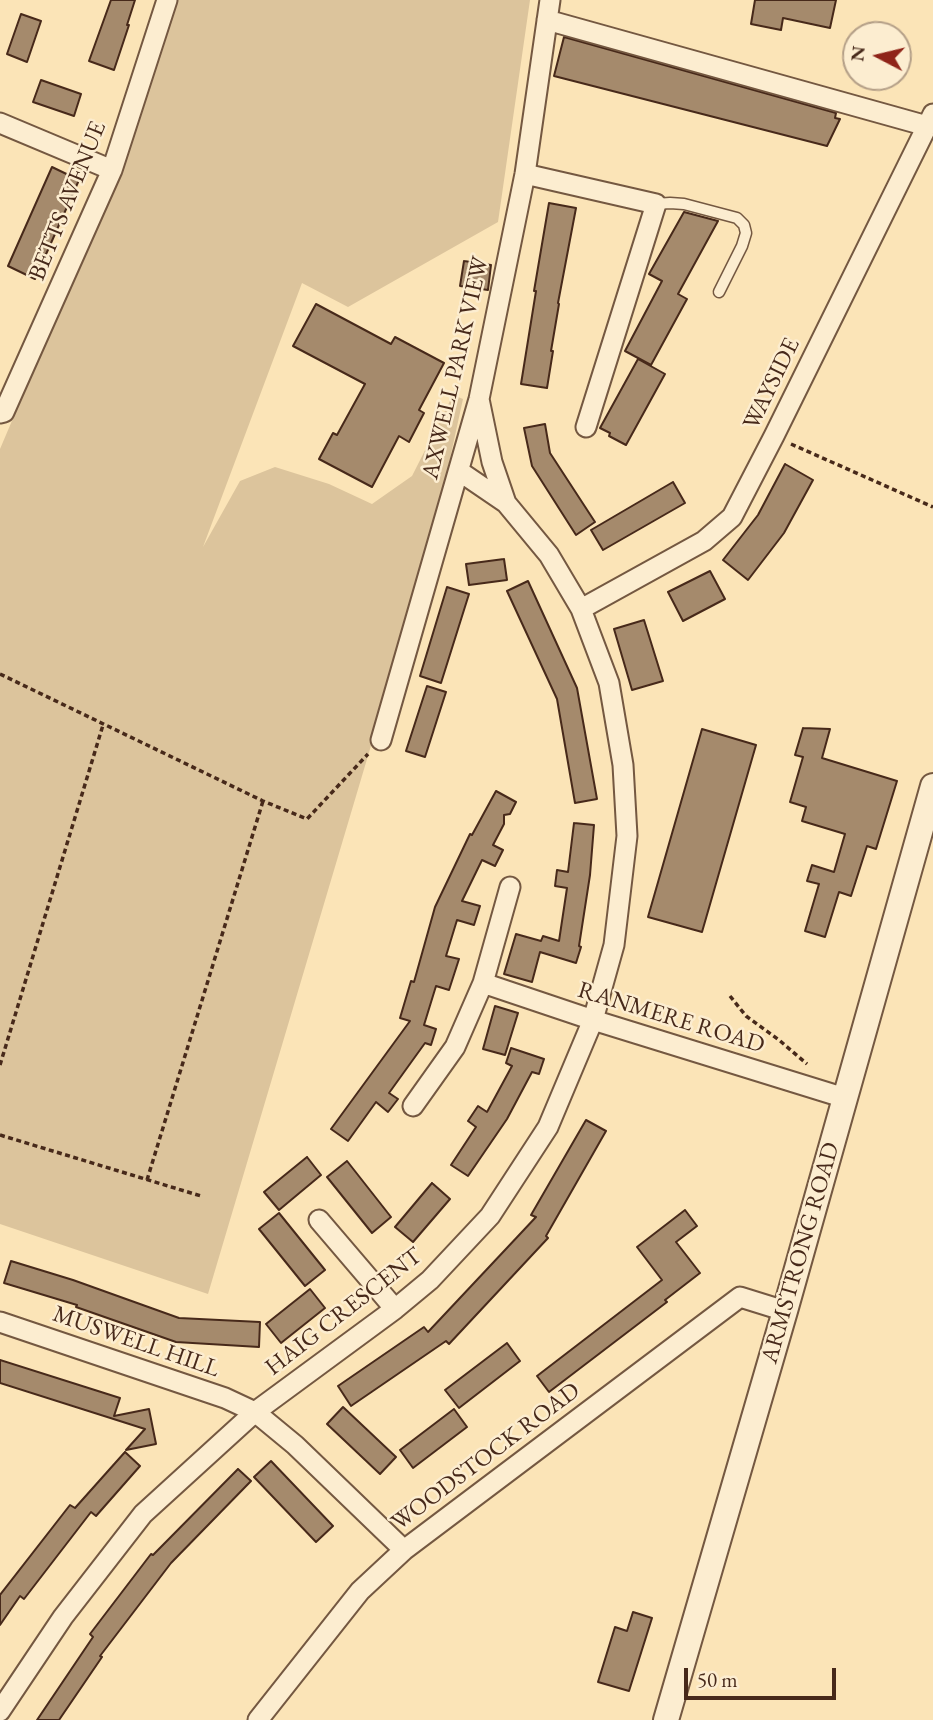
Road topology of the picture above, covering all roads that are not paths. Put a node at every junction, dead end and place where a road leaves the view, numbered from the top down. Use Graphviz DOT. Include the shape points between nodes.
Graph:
graph roads {
  1 [pos="167,0"];
  2 [pos="548,10"];
  3 [pos="930,120"];
  4 [pos="0,123"];
  5 [pos="111,170"];
  6 [pos="525,174"];
  7 [pos="656,204"];
  8 [pos="719,292"];
  9 [pos="479,399"];
  10 [pos="0,413"];
  11 [pos="586,427"];
  12 [pos="458,471"];
  13 [pos="506,503"];
  14 [pos="582,609"];
  15 [pos="381,740"];
  16 [pos="933,786"];
  17 [pos="509,887"];
  18 [pos="483,983"];
  19 [pos="593,1020"];
  20 [pos="845,1098"];
  21 [pos="413,1106"];
  22 [pos="319,1220"];
  23 [pos="395,1309"];
  24 [pos="785,1311"];
  25 [pos="0,1322"];
  26 [pos="255,1412"];
  27 [pos="404,1550"];
  28 [pos="0,1712"];
  29 [pos="258,1720"];
  30 [pos="666,1720"];
  1 -- 5 [label="street, BETTS AVENUE"];
  2 -- 3 [label="street"];
  2 -- 6 [label="street, AXWELL PARK VIEW"];
  3 -- 14 [label="street, WAYSIDE" via="732,517 704,541"];
  4 -- 5 [label="street"];
  5 -- 10 [label="street, BETTS AVENUE" via="5,412"];
  6 -- 7 [label="street"];
  6 -- 9 [label="street, AXWELL PARK VIEW"];
  7 -- 8 [label="lane" via="684,204 737,218 744,225 743,246"];
  7 -- 11 [label="street"];
  9 -- 12 [label="street, AXWELL PARK VIEW"];
  9 -- 13 [label="street, HAIG CRESCENT"];
  12 -- 13 [label="street"];
  12 -- 15 [label="street, AXWELL PARK VIEW"];
  13 -- 14 [label="street, HAIG CRESCENT" via="549,555"];
  14 -- 19 [label="street, HAIG CRESCENT" via="610,683 623,765 627,836 614,944"];
  16 -- 20 [label="street, ARMSTRONG ROAD"];
  17 -- 18 [label="street"];
  18 -- 19 [label="street, RANMERE ROAD"];
  18 -- 21 [label="street" via="455,1047"];
  19 -- 20 [label="street, RANMERE ROAD"];
  19 -- 23 [label="street, HAIG CRESCENT" via="548,1128 490,1216 430,1280"];
  20 -- 24 [label="street, ARMSTRONG ROAD"];
  22 -- 23 [label="street"];
  23 -- 26 [label="street, HAIG CRESCENT"];
  24 -- 27 [label="street, WOODSTOCK ROAD" via="740,1297"];
  24 -- 30 [label="street, ARMSTRONG ROAD"];
  25 -- 26 [label="street, MUSWELL HILL"];
  26 -- 27 [label="street, MUSWELL HILL"];
  26 -- 28 [label="street, HAIG CRESCENT" via="143,1514 64,1617"];
  27 -- 29 [label="street, WOODSTOCK ROAD" via="360,1591"];
}
